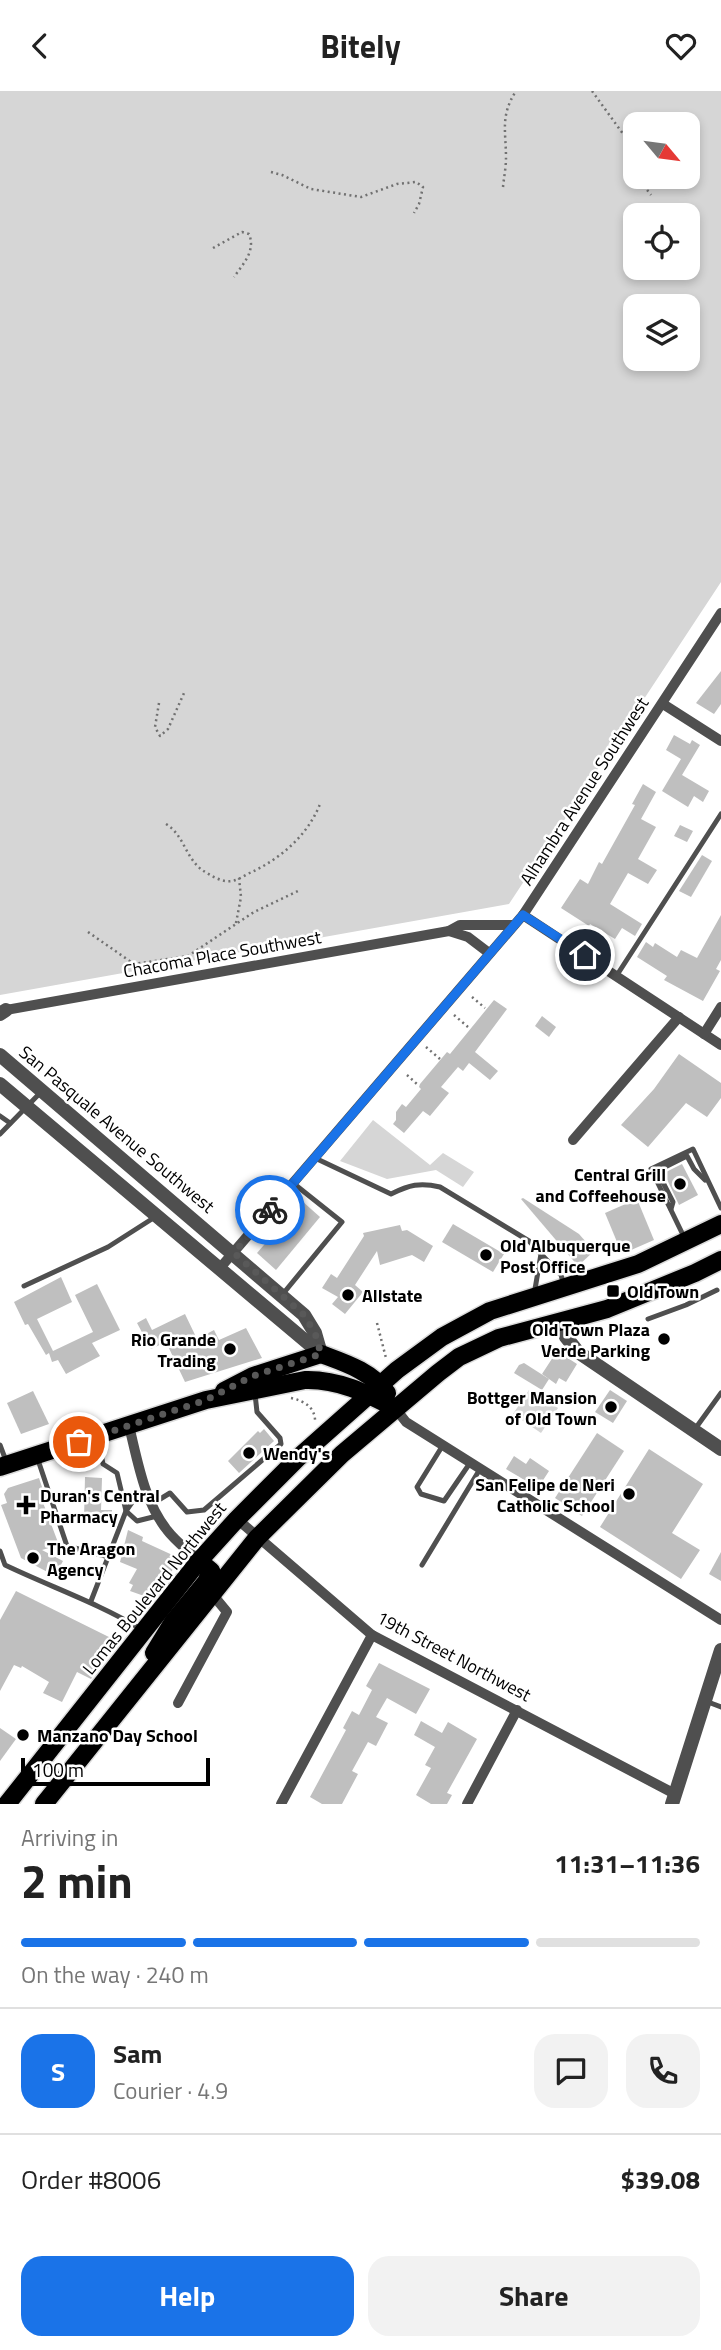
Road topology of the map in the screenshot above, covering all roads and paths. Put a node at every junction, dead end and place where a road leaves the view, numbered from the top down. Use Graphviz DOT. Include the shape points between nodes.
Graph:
graph roads {
  1 [pos="516,91"];
  2 [pos="592,91"];
  3 [pos="623,134"];
  4 [pos="271,172"];
  5 [pos="503,187"];
  6 [pos="646,189"];
  7 [pos="651,195"];
  8 [pos="414,213"];
  9 [pos="213,248"];
  10 [pos="234,277"];
  11 [pos="721,613"];
  12 [pos="184,692"];
  13 [pos="159,703"];
  14 [pos="663,704"];
  15 [pos="721,741"];
  16 [pos="320,804"];
  17 [pos="721,814"];
  18 [pos="166,824"];
  19 [pos="239,878"];
  20 [pos="299,890"];
  21 [pos="523,915"];
  22 [pos="236,924"];
  23 [pos="514,925"];
  24 [pos="449,931"];
  25 [pos="88,932"];
  26 [pos="489,953"];
  27 [pos="617,975"];
  28 [pos="472,997"];
  29 [pos="721,1007"];
  30 [pos="485,1008"];
  31 [pos="2,1011"];
  32 [pos="452,1013"];
  33 [pos="679,1017"];
  34 [pos="468,1027"];
  35 [pos="704,1034"];
  36 [pos="424,1045"];
  37 [pos="721,1045"];
  38 [pos="0,1055"];
  39 [pos="440,1059"];
  40 [pos="407,1075"];
  41 [pos="0,1084"];
  42 [pos="418,1085"];
  43 [pos="42,1090"];
  44 [pos="27,1106"];
  45 [pos="0,1115"];
  46 [pos="10,1123"];
  47 [pos="0,1134"];
  48 [pos="573,1140"];
  49 [pos="315,1158"];
  50 [pos="293,1183"];
  51 [pos="721,1207"];
  52 [pos="157,1215"];
  53 [pos="721,1224"];
  54 [pos="686,1241"];
  55 [pos="234,1253"];
  56 [pos="541,1254"];
  57 [pos="721,1260"];
  58 [pos="220,1268"];
  59 [pos="24,1286"];
  60 [pos="565,1288"];
  61 [pos="717,1290"];
  62 [pos="282,1295"];
  63 [pos="534,1298"];
  64 [pos="648,1319"];
  65 [pos="561,1321"];
  66 [pos="377,1323"];
  67 [pos="321,1354"];
  68 [pos="386,1358"];
  69 [pos="255,1390"];
  70 [pos="375,1390"];
  71 [pos="721,1393"];
  72 [pos="285,1397"];
  73 [pos="206,1400"];
  74 [pos="395,1408"];
  75 [pos="129,1426"];
  76 [pos="313,1430"];
  77 [pos="694,1432"];
  78 [pos="97,1436"];
  79 [pos="0,1445"];
  80 [pos="443,1445"];
  81 [pos="721,1449"];
  82 [pos="37,1455"];
  83 [pos="4,1465"];
  84 [pos="475,1466"];
  85 [pos="150,1500"];
  86 [pos="126,1511"];
  87 [pos="157,1516"];
  88 [pos="237,1519"];
  89 [pos="257,1538"];
  90 [pos="0,1551"];
  91 [pos="109,1557"];
  92 [pos="200,1561"];
  93 [pos="422,1565"];
  94 [pos="213,1595"];
  95 [pos="91,1601"];
  96 [pos="721,1620"];
  97 [pos="144,1631"];
  98 [pos="372,1635"];
  99 [pos="721,1650"];
  100 [pos="139,1685"];
  101 [pos="706,1701"];
  102 [pos="178,1703"];
  103 [pos="721,1707"];
  104 [pos="517,1710"];
  105 [pos="48,1752"];
  106 [pos="71,1769"];
  107 [pos="674,1799"];
  108 [pos="7,1804"];
  109 [pos="44,1804"];
  110 [pos="281,1804"];
  111 [pos="467,1804"];
  1 -- 5 [label="path" via="504,120"];
  2 -- 3 [label="path"];
  4 -- 8 [label="path" via="311,188 361,197 416,182 423,187"];
  6 -- 7 [label="path"];
  9 -- 10 [label="path" via="243,232 249,234 250,250"];
  11 -- 14 [label="street, Alhambra Avenue Southwest"];
  12 -- 13 [label="path" via="168,729 160,736 155,727"];
  14 -- 15 [label="street"];
  14 -- 21 [label="street, Alhambra Avenue Southwest"];
  16 -- 19 [label="path" via="290,846"];
  17 -- 27 [label="lane"];
  18 -- 19 [label="path" via="176,830 204,871 222,880"];
  19 -- 22 [label="path"];
  20 -- 22 [label="path"];
  21 -- 23 [label="street, Alhambra Avenue Southwest"];
  21 -- 27 [label="street"];
  22 -- 25 [label="path" via="188,956 139,964"];
  23 -- 24 [label="street, Chacoma Place Southwest" via="460,925"];
  23 -- 26 [label="street, Alhambra Avenue Southwest"];
  24 -- 26 [label="street" via="468,937"];
  24 -- 31 [label="street, Chacoma Place Southwest"];
  26 -- 49 [label="street, Alhambra Avenue Southwest"];
  27 -- 33 [label="street"];
  28 -- 30 [label="path"];
  29 -- 35 [label="street"];
  32 -- 34 [label="path"];
  33 -- 35 [label="street"];
  33 -- 48 [label="street"];
  35 -- 37 [label="street"];
  36 -- 39 [label="path"];
  38 -- 43 [label="street, San Pasquale Avenue Southwest"];
  40 -- 42 [label="path"];
  41 -- 44 [label="street"];
  43 -- 44 [label="lane"];
  43 -- 55 [label="street, San Pasquale Avenue Southwest"];
  44 -- 46 [label="lane"];
  44 -- 52 [label="street"];
  45 -- 46 [label="lane"];
  46 -- 47 [label="lane"];
  49 -- 50 [label="street, Alhambra Avenue Southwest"];
  49 -- 56 [label="lane" via="391,1194 424,1183 440,1187 529,1241"];
  50 -- 55 [label="street, Alhambra Avenue Southwest"];
  50 -- 62 [label="lane" via="342,1222"];
  51 -- 54 [label="lane" via="693,1149 651,1169"];
  52 -- 58 [label="street"];
  52 -- 59 [label="lane" via="108,1248"];
  53 -- 54 [label="main road, Lomas Boulevard Northwest"];
  54 -- 60 [label="main road, Lomas Boulevard Northwest" via="638,1264"];
  55 -- 58 [label="street, Alhambra Avenue Southwest"];
  55 -- 62 [label="street, San Pasquale Avenue Southwest"];
  56 -- 60 [label="lane" via="561,1275"];
  56 -- 63 [label="lane"];
  57 -- 65 [label="main road" via="607,1309"];
  58 -- 67 [label="street"];
  60 -- 63 [label="main road, Lomas Boulevard Northwest"];
  61 -- 64 [label="lane"];
  62 -- 67 [label="street, San Pasquale Avenue Southwest" via="310,1324"];
  63 -- 70 [label="main road, Lomas Boulevard Northwest" via="497,1308 457,1327"];
  65 -- 74 [label="main road" via="479,1346"];
  65 -- 77 [label="street" via="566,1338 578,1352"];
  66 -- 68 [label="path"];
  67 -- 70 [label="main road" via="361,1371"];
  67 -- 73 [label="main road" via="253,1376"];
  69 -- 70 [label="main road" via="305,1380"];
  69 -- 73 [label="main road"];
  69 -- 85 [label="lane" via="257,1412 281,1444 204,1510 187,1511 170,1493"];
  70 -- 74 [label="main road"];
  70 -- 88 [label="main road, Lomas Boulevard Northwest"];
  71 -- 77 [label="lane"];
  72 -- 76 [label="path" via="310,1408 315,1417"];
  73 -- 75 [label="main road"];
  74 -- 80 [label="street" via="406,1422"];
  74 -- 89 [label="main road"];
  75 -- 78 [label="main road"];
  75 -- 85 [label="street"];
  77 -- 81 [label="street"];
  78 -- 82 [label="main road"];
  78 -- 86 [label="lane" via="103,1464 117,1473"];
  79 -- 83 [label="lane"];
  80 -- 84 [label="street"];
  80 -- 84 [label="lane" via="417,1487 421,1494 444,1501"];
  82 -- 83 [label="main road"];
  82 -- 91 [label="lane" via="67,1546"];
  84 -- 93 [label="lane"];
  84 -- 96 [label="street"];
  85 -- 86 [label="lane" via="132,1501"];
  85 -- 87 [label="street"];
  86 -- 87 [label="lane" via="137,1521"];
  86 -- 91 [label="lane"];
  87 -- 92 [label="street"];
  88 -- 89 [label="street, 19th Street Northwest"];
  88 -- 92 [label="main road, Lomas Boulevard Northwest"];
  89 -- 94 [label="main road"];
  89 -- 98 [label="street, 19th Street Northwest"];
  90 -- 95 [label="lane" via="5,1565"];
  91 -- 95 [label="lane"];
  92 -- 97 [label="main road, Lomas Boulevard Northwest"];
  92 -- 100 [label="main road" via="211,1571 206,1582 173,1622"];
  94 -- 100 [label="main road"];
  94 -- 102 [label="street" via="227,1612"];
  95 -- 97 [label="lane"];
  97 -- 105 [label="main road, Lomas Boulevard Northwest"];
  98 -- 104 [label="street, 19th Street Northwest"];
  98 -- 110 [label="street"];
  99 -- 101 [label="street"];
  100 -- 106 [label="main road"];
  101 -- 103 [label="lane"];
  101 -- 107 [label="street"];
  104 -- 107 [label="street, 19th Street Northwest"];
  104 -- 111 [label="street"];
  105 -- 106 [label="main road"];
  105 -- 108 [label="main road, Lomas Boulevard Northwest"];
  106 -- 109 [label="main road"];
}
